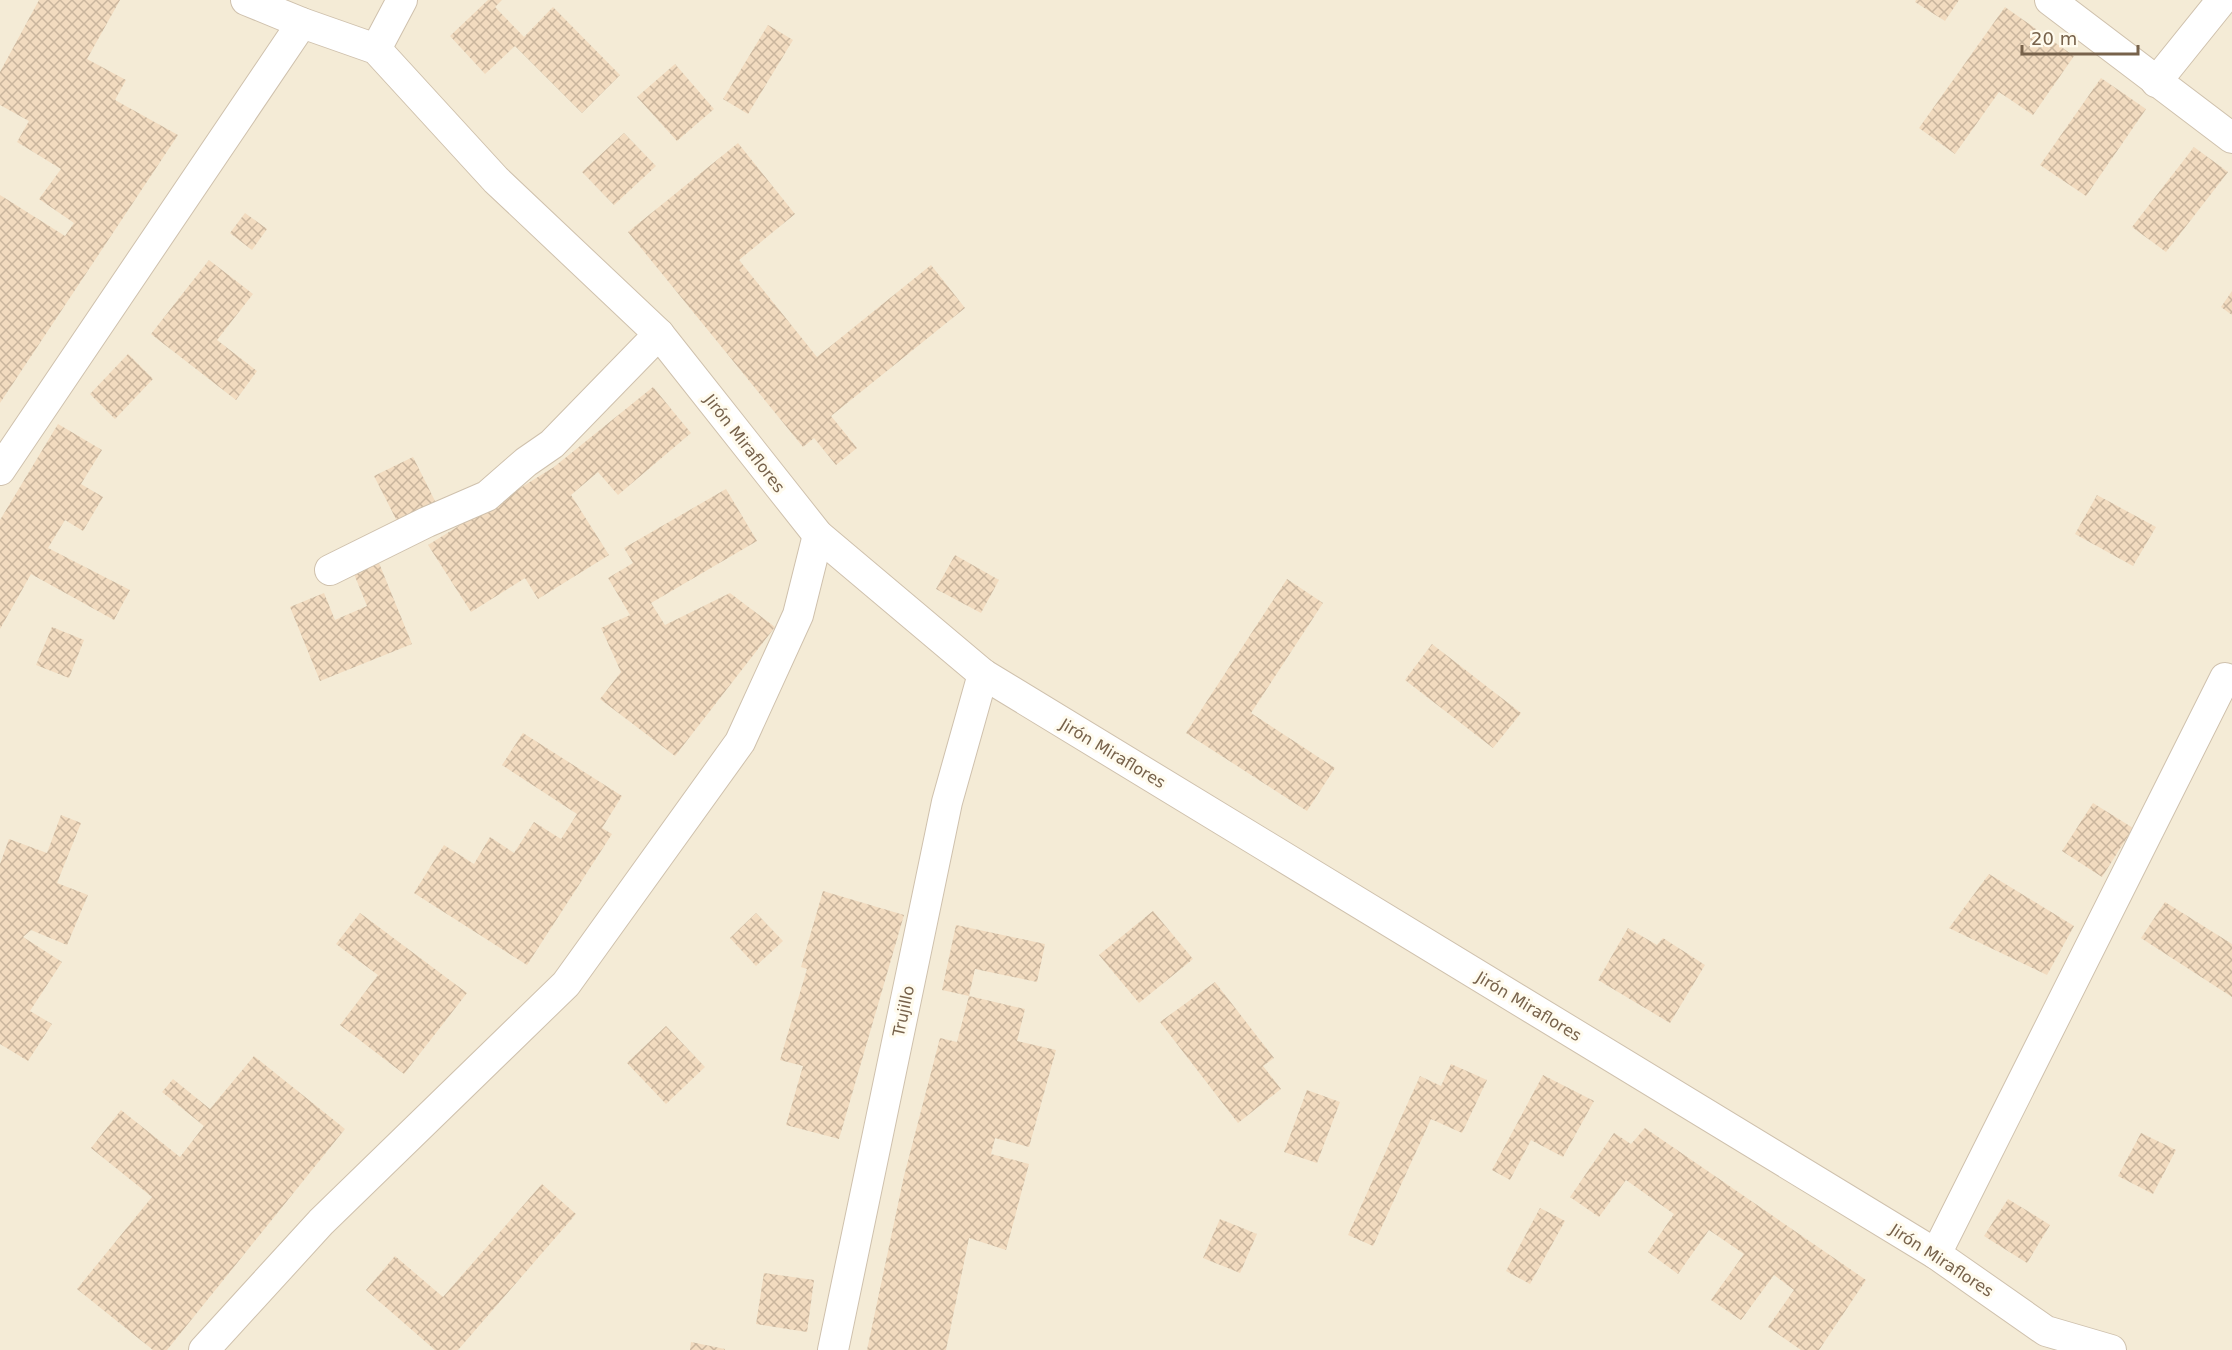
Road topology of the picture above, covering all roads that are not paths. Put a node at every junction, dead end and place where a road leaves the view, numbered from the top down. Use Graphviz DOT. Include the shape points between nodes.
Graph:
graph roads {
  1 [pos="246,0"];
  2 [pos="402,0"];
  3 [pos="2050,0"];
  4 [pos="2222,0"];
  5 [pos="302,23"];
  6 [pos="376,49"];
  7 [pos="2156,82"];
  8 [pos="2232,138"];
  9 [pos="659,334"];
  10 [pos="0,470"];
  11 [pos="818,535"];
  12 [pos="330,570"];
  13 [pos="983,674"];
  14 [pos="2225,678"];
  15 [pos="1936,1254"];
  16 [pos="204,1350"];
  17 [pos="833,1350"];
  18 [pos="2111,1350"];
  1 -- 5 [label="street, Jirón Miraflores"];
  2 -- 6 [label="street"];
  3 -- 7 [label="street"];
  4 -- 7 [label="street"];
  5 -- 6 [label="street, Jirón Miraflores"];
  5 -- 10 [label="street"];
  6 -- 9 [label="street, Jirón Miraflores" via="496,180"];
  7 -- 8 [label="street"];
  9 -- 11 [label="street, Jirón Miraflores"];
  9 -- 12 [label="street" via="552,444 486,496"];
  11 -- 13 [label="street, Jirón Miraflores"];
  11 -- 16 [label="street" via="798,615 740,742 566,984 336,1207"];
  13 -- 15 [label="street, Jirón Miraflores"];
  13 -- 17 [label="street, Trujillo" via="946,802"];
  14 -- 15 [label="street"];
  15 -- 18 [label="street, Jirón Miraflores" via="2046,1330"];
}
